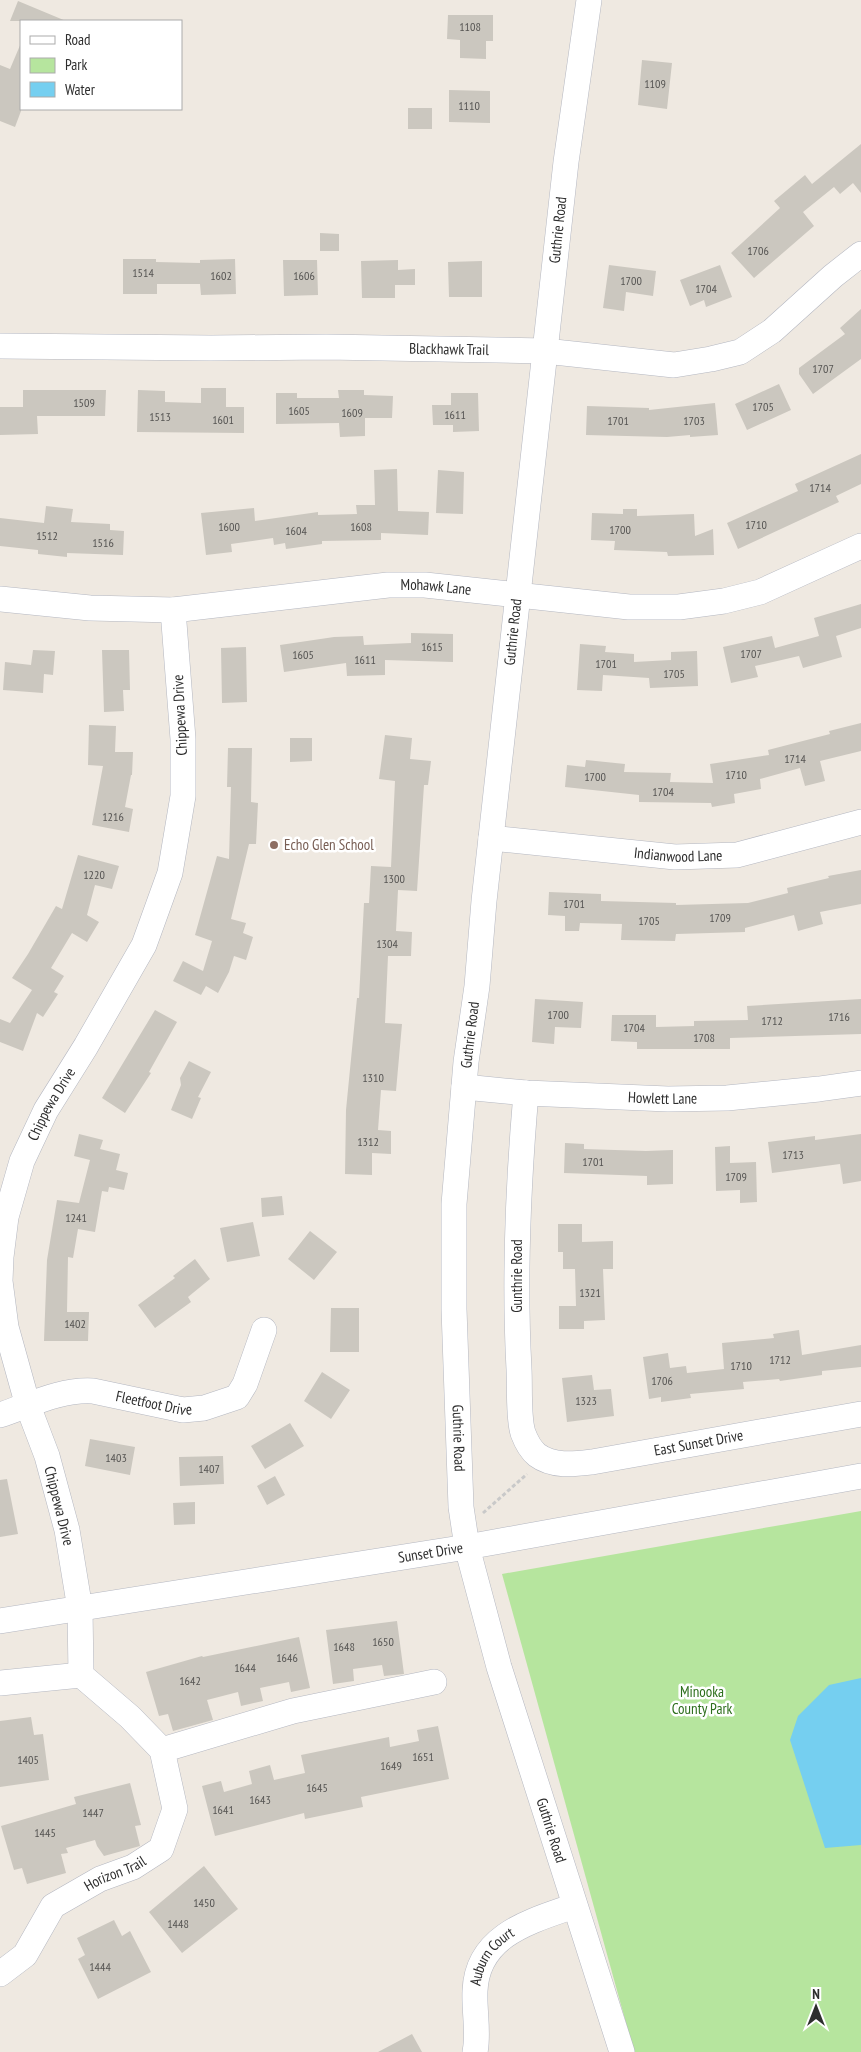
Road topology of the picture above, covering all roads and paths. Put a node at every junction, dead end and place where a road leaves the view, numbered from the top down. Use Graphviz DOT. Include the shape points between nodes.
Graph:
graph roads {
  1 [pos="589,0"];
  2 [pos="861,254"];
  3 [pos="0,346"];
  4 [pos="545,351"];
  5 [pos="861,546"];
  6 [pos="517,595"];
  7 [pos="0,599"];
  8 [pos="173,610"];
  9 [pos="861,822"];
  10 [pos="491,838"];
  11 [pos="861,1083"];
  12 [pos="464,1087"];
  13 [pos="526,1093"];
  14 [pos="5,1197"];
  15 [pos="264,1330"];
  16 [pos="28,1406"];
  17 [pos="861,1414"];
  18 [pos="0,1415"];
  19 [pos="541,1457"];
  20 [pos="861,1476"];
  21 [pos="483,1513"];
  22 [pos="467,1547"];
  23 [pos="80,1609"];
  24 [pos="0,1621"];
  25 [pos="81,1675"];
  26 [pos="434,1682"];
  27 [pos="0,1683"];
  28 [pos="162,1750"];
  29 [pos="574,1906"];
  30 [pos="0,1974"];
  31 [pos="475,2052"];
  32 [pos="622,2052"];
  1 -- 4 [label="street, Guthrie Road" via="566,162"];
  2 -- 4 [label="street, Blackhawk Trail" via="772,330 740,352 674,365"];
  3 -- 4 [label="street, Blackhawk Trail"];
  4 -- 6 [label="street, Guthrie Road"];
  5 -- 6 [label="street, Mohawk Lane" via="760,592 724,601 679,607 629,607"];
  6 -- 8 [label="street, Mohawk Lane" via="425,585 388,585"];
  6 -- 10 [label="street, Guthrie Road"];
  7 -- 8 [label="street, Mohawk Lane" via="90,608"];
  8 -- 14 [label="street, Chippewa Drive" via="183,796 170,873 144,945 46,1110"];
  9 -- 10 [label="street, Indianwood Lane" via="736,855 675,857"];
  10 -- 12 [label="street, Guthrie Road"];
  11 -- 13 [label="street, Howlett Lane" via="727,1098"];
  12 -- 13 [label="street, Howlett Lane"];
  12 -- 22 [label="street, Guthrie Road" via="454,1204 454,1309 461,1507"];
  13 -- 19 [label="street, Gunthrie Road" via="517,1221 517,1343 522,1428 528,1444"];
  14 -- 16 [label="street, Chippewa Drive" via="0,1282 6,1327"];
  15 -- 16 [label="street, Fleetfoot Drive" via="245,1384 237,1397 204,1408 183,1410 82,1390 65,1392"];
  16 -- 18 [label="street, Fleetfoot Drive"];
  16 -- 23 [label="street, Chippewa Drive" via="47,1456 67,1530"];
  17 -- 19 [label="street, East Sunset Drive" via="592,1462 566,1464"];
  19 -- 21 [label="path"];
  20 -- 22 [label="street, Sunset Drive"];
  22 -- 23 [label="street, Sunset Drive"];
  22 -- 29 [label="street, Guthrie Road" via="499,1667"];
  23 -- 24 [label="street, Sunset Drive"];
  23 -- 25 [label="street"];
  25 -- 27 [label="street"];
  25 -- 28 [label="street"];
  26 -- 28 [label="street" via="294,1711"];
  28 -- 30 [label="street, Horizon Trail" via="175,1809 161,1849 133,1867 100,1879 53,1906 25,1955"];
  29 -- 31 [label="street, Auburn Court" via="525,1924 497,1942 484,1957 475,1988"];
  29 -- 32 [label="street, Guthrie Road"];
}
